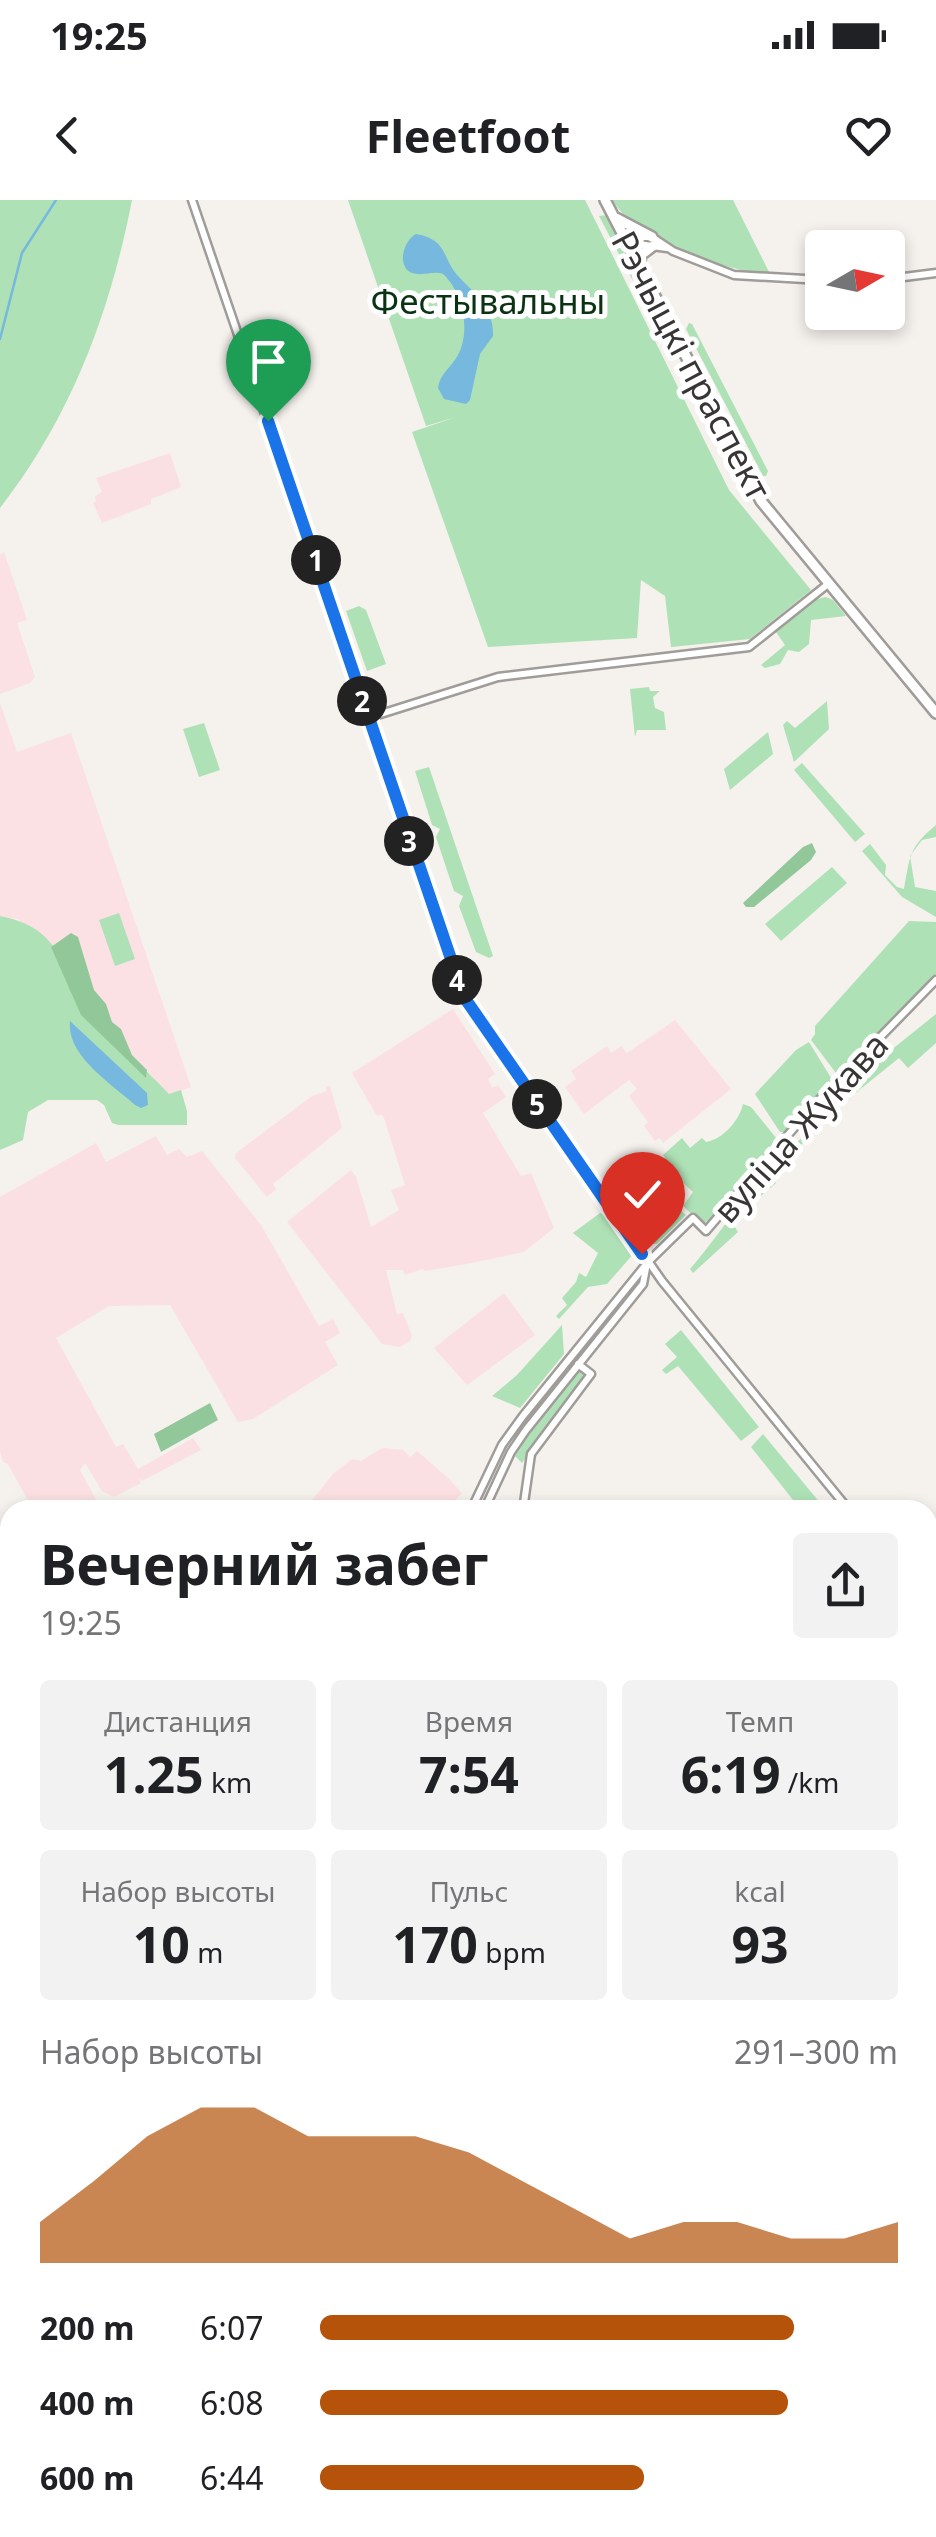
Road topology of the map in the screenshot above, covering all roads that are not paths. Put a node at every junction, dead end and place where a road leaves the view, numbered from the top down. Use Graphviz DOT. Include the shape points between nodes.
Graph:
graph roads {
  1 [pos="192,200"];
  2 [pos="605,200"];
  3 [pos="614,216"];
  4 [pos="653,242"];
  5 [pos="628,243"];
  6 [pos="640,269"];
  7 [pos="936,274"];
  8 [pos="905,277"];
  9 [pos="805,279"];
  10 [pos="828,584"];
  11 [pos="936,712"];
  12 [pos="368,718"];
  13 [pos="936,980"];
  14 [pos="648,1262"];
  15 [pos="661,1279"];
  16 [pos="642,1284"];
  17 [pos="578,1364"];
  18 [pos="554,1378"];
  19 [pos="561,1385"];
  20 [pos="502,1445"];
  21 [pos="511,1452"];
  22 [pos="476,1500"];
  23 [pos="489,1500"];
  24 [pos="525,1500"];
  25 [pos="841,1500"];
  1 -- 12 [label="main road"];
  2 -- 3 [label="main road, Рэчыцкі праспект"];
  3 -- 4 [label="main road"];
  3 -- 5 [label="main road, Рэчыцкі праспект"];
  4 -- 5 [label="main road"];
  4 -- 6 [label="main road" via="640,255"];
  4 -- 9 [label="main road" via="734,275"];
  5 -- 6 [label="main road, Рэчыцкі праспект"];
  6 -- 10 [label="main road, Рэчыцкі праспект" via="752,488"];
  7 -- 8 [label="main road"];
  10 -- 11 [label="main road, Рэчыцкі праспект"];
  10 -- 12 [label="main road" via="749,647 494,678"];
  12 -- 14 [label="main road" via="464,997"];
  13 -- 14 [label="main road, вуліца Жукава" via="811,1108 706,1231 693,1218"];
  14 -- 15 [label="main road"];
  14 -- 16 [label="main road"];
  14 -- 18 [label="main road, вуліца Жукава"];
  15 -- 16 [label="main road"];
  15 -- 25 [label="main road"];
  16 -- 17 [label="main road"];
  17 -- 19 [label="main road"];
  17 -- 24 [label="main road" via="591,1374 532,1454"];
  18 -- 19 [label="main road"];
  18 -- 20 [label="main road, вуліца Жукава"];
  19 -- 21 [label="main road"];
  20 -- 21 [label="main road" via="510,1444"];
  20 -- 22 [label="main road, вуліца Жукава"];
  21 -- 23 [label="main road"];
}
